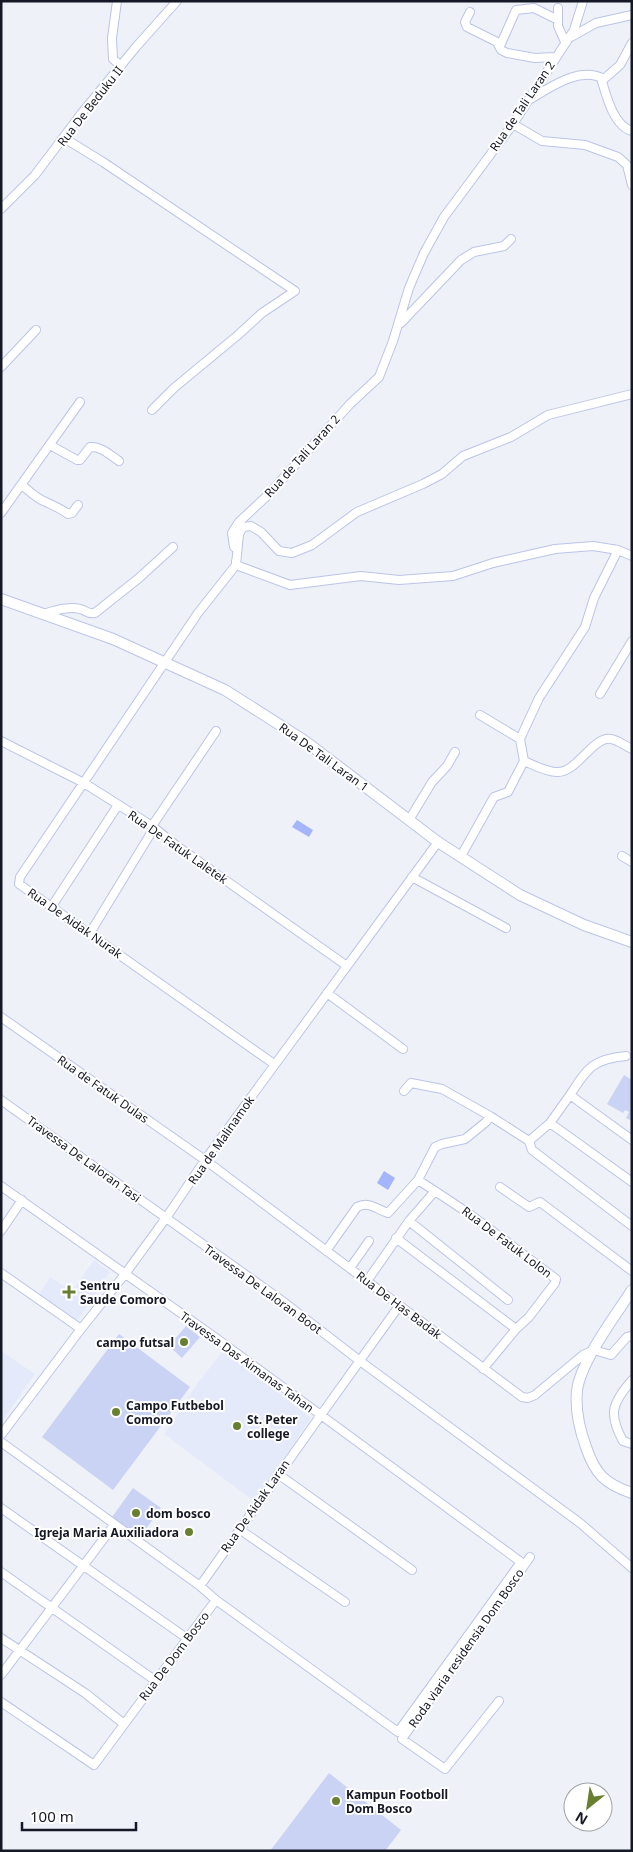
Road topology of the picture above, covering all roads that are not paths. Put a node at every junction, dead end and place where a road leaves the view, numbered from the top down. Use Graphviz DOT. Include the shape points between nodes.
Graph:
graph roads {
  1 [pos="117,1"];
  2 [pos="177,1"];
  3 [pos="584,1"];
  4 [pos="558,8"];
  5 [pos="470,12"];
  6 [pos="632,15"];
  7 [pos="558,20"];
  8 [pos="566,41"];
  9 [pos="632,43"];
  10 [pos="500,46"];
  11 [pos="555,57"];
  12 [pos="121,66"];
  13 [pos="604,79"];
  14 [pos="526,102"];
  15 [pos="513,124"];
  16 [pos="632,131"];
  17 [pos="64,138"];
  18 [pos="632,185"];
  19 [pos="1,209"];
  20 [pos="511,239"];
  21 [pos="398,327"];
  22 [pos="36,330"];
  23 [pos="1,367"];
  24 [pos="632,394"];
  25 [pos="80,402"];
  26 [pos="152,410"];
  27 [pos="50,445"];
  28 [pos="119,461"];
  29 [pos="22,485"];
  30 [pos="78,505"];
  31 [pos="1,513"];
  32 [pos="173,547"];
  33 [pos="618,550"];
  34 [pos="632,556"];
  35 [pos="236,565"];
  36 [pos="1,599"];
  37 [pos="43,614"];
  38 [pos="632,642"];
  39 [pos="165,663"];
  40 [pos="600,694"];
  41 [pos="480,715"];
  42 [pos="216,731"];
  43 [pos="520,739"];
  44 [pos="1,740"];
  45 [pos="632,749"];
  46 [pos="455,752"];
  47 [pos="524,761"];
  48 [pos="84,783"];
  49 [pos="118,805"];
  50 [pos="409,820"];
  51 [pos="153,827"];
  52 [pos="438,842"];
  53 [pos="461,856"];
  54 [pos="622,856"];
  55 [pos="632,862"];
  56 [pos="412,877"];
  57 [pos="52,906"];
  58 [pos="506,928"];
  59 [pos="90,933"];
  60 [pos="632,942"];
  61 [pos="347,966"];
  62 [pos="327,993"];
  63 [pos="1,1017"];
  64 [pos="403,1049"];
  65 [pos="626,1056"];
  66 [pos="274,1064"];
  67 [pos="404,1091"];
  68 [pos="570,1095"];
  69 [pos="1,1100"];
  70 [pos="490,1116"];
  71 [pos="550,1123"];
  72 [pos="632,1140"];
  73 [pos="529,1141"];
  74 [pos="205,1160"];
  75 [pos="418,1180"];
  76 [pos="632,1182"];
  77 [pos="1,1186"];
  78 [pos="500,1187"];
  79 [pos="435,1191"];
  80 [pos="22,1200"];
  81 [pos="166,1218"];
  82 [pos="408,1221"];
  83 [pos="632,1226"];
  84 [pos="1,1231"];
  85 [pos="396,1238"];
  86 [pos="369,1241"];
  87 [pos="326,1250"];
  88 [pos="350,1268"];
  89 [pos="632,1271"];
  90 [pos="1,1273"];
  91 [pos="125,1274"];
  92 [pos="367,1280"];
  93 [pos="632,1290"];
  94 [pos="508,1300"];
  95 [pos="399,1306"];
  96 [pos="516,1328"];
  97 [pos="81,1329"];
  98 [pos="632,1336"];
  99 [pos="594,1350"];
  100 [pos="360,1361"];
  101 [pos="483,1369"];
  102 [pos="632,1380"];
  103 [pos="320,1416"];
  104 [pos="1,1435"];
  105 [pos="1,1442"];
  106 [pos="632,1444"];
  107 [pos="278,1474"];
  108 [pos="632,1493"];
  109 [pos="1,1508"];
  110 [pos="114,1525"];
  111 [pos="239,1529"];
  112 [pos="530,1557"];
  113 [pos="82,1566"];
  114 [pos="632,1568"];
  115 [pos="412,1570"];
  116 [pos="1,1572"];
  117 [pos="200,1586"];
  118 [pos="216,1600"];
  119 [pos="345,1602"];
  120 [pos="51,1608"];
  121 [pos="1,1638"];
  122 [pos="188,1639"];
  123 [pos="19,1651"];
  124 [pos="1,1675"];
  125 [pos="156,1680"];
  126 [pos="498,1701"];
  127 [pos="1,1702"];
  128 [pos="124,1724"];
  1 -- 12 [label="street" via="113,59"];
  2 -- 12 [label="street, Rua De Beduku II"];
  3 -- 8 [label="street, Rua de Tali Laran 2" via="574,30"];
  4 -- 7 [label="street"];
  5 -- 10 [label="street" via="465,22 467,27"];
  6 -- 8 [label="street" via="596,23"];
  7 -- 8 [label="street"];
  7 -- 10 [label="street" via="534,8 514,6"];
  8 -- 11 [label="street, Rua de Tali Laran 2"];
  9 -- 13 [label="street" via="620,65"];
  10 -- 11 [label="street" via="503,52 523,57"];
  11 -- 14 [label="street, Rua de Tali Laran 2"];
  12 -- 17 [label="street, Rua De Beduku II"];
  13 -- 14 [label="street" via="594,74 566,79"];
  13 -- 16 [label="street" via="601,78 604,91 615,114 624,128"];
  14 -- 15 [label="street, Rua de Tali Laran 2"];
  15 -- 18 [label="street" via="542,141 585,145 618,157 628,164"];
  15 -- 21 [label="street, Rua de Tali Laran 2" via="444,217 409,288"];
  17 -- 19 [label="street, Rua De Beduku II" via="35,175"];
  17 -- 26 [label="street" via="295,291 262,313"];
  20 -- 21 [label="street" via="504,246 474,252 461,260"];
  21 -- 35 [label="street, Rua de Tali Laran 2" via="379,377 239,522 232,533"];
  22 -- 23 [label="street"];
  24 -- 35 [label="street" via="548,415 511,438 463,456 442,474 423,484 357,512 312,545 292,553 280,551 251,526 243,527 239,534"];
  25 -- 27 [label="street"];
  27 -- 28 [label="street" via="77,460 94,446"];
  27 -- 29 [label="street"];
  29 -- 30 [label="street" via="68,514"];
  29 -- 31 [label="street"];
  32 -- 37 [label="street" via="95,614 80,609 64,609"];
  33 -- 34 [label="street"];
  33 -- 35 [label="street" via="592,546 555,549 453,576 399,580 361,576 290,585"];
  33 -- 43 [label="street" via="594,598 585,627 539,698"];
  35 -- 39 [label="street, Rua De Aidak Nurak" via="198,613"];
  36 -- 37 [label="main road, Rua De Tali Laran 1"];
  37 -- 39 [label="main road, Rua De Tali Laran 1"];
  38 -- 40 [label="street"];
  39 -- 48 [label="street, Rua De Aidak Nurak"];
  39 -- 50 [label="main road, Rua De Tali Laran 1" via="225,690 305,741"];
  41 -- 43 [label="street"];
  42 -- 51 [label="street"];
  43 -- 47 [label="street"];
  44 -- 48 [label="street, Rua De Fatuk Laletek"];
  45 -- 47 [label="street" via="605,738 561,772"];
  46 -- 50 [label="street"];
  47 -- 53 [label="street" via="508,792 494,796"];
  48 -- 49 [label="street, Rua De Fatuk Laletek"];
  48 -- 57 [label="street, Rua De Aidak Nurak" via="18,880"];
  49 -- 51 [label="street, Rua De Fatuk Laletek"];
  49 -- 57 [label="street"];
  50 -- 52 [label="main road, Rua De Tali Laran 1"];
  51 -- 59 [label="street"];
  51 -- 61 [label="street, Rua De Fatuk Laletek"];
  52 -- 53 [label="main road, Rua De Tali Laran 1"];
  52 -- 56 [label="street, Rua de Malinamok"];
  53 -- 60 [label="main road, Rua De Tali Laran 1" via="520,894 584,925"];
  54 -- 55 [label="street"];
  56 -- 58 [label="street"];
  56 -- 61 [label="street, Rua de Malinamok"];
  57 -- 59 [label="street, Rua De Aidak Nurak"];
  59 -- 66 [label="street, Rua De Aidak Nurak"];
  61 -- 62 [label="street, Rua de Malinamok"];
  62 -- 64 [label="street"];
  62 -- 66 [label="street, Rua de Malinamok"];
  63 -- 74 [label="street, Rua de Fatuk Dulas"];
  65 -- 68 [label="street" via="610,1057 589,1067"];
  66 -- 74 [label="street, Rua de Malinamok"];
  67 -- 70 [label="street" via="411,1083 442,1089"];
  68 -- 71 [label="street"];
  68 -- 72 [label="street"];
  69 -- 81 [label="street, Travessa De Laloran Tasi"];
  70 -- 73 [label="street"];
  70 -- 75 [label="street" via="465,1140 435,1147"];
  71 -- 73 [label="street"];
  71 -- 76 [label="street"];
  73 -- 83 [label="street" via="532,1150"];
  74 -- 81 [label="street, Rua de Malinamok"];
  74 -- 87 [label="street, Rua De Has Badak"];
  75 -- 79 [label="street"];
  75 -- 87 [label="street" via="388,1213 362,1204"];
  77 -- 80 [label="street, Travessa Das Aimanas Tahan"];
  78 -- 89 [label="street" via="529,1207 540,1202"];
  79 -- 82 [label="street"];
  79 -- 96 [label="street, Rua De Fatuk Lolon" via="556,1279 529,1317"];
  80 -- 84 [label="street"];
  80 -- 91 [label="street, Travessa Das Aimanas Tahan"];
  81 -- 91 [label="street, Rua de Malinamok"];
  81 -- 100 [label="street, Travessa De Laloran Boot"];
  82 -- 85 [label="street"];
  82 -- 94 [label="street"];
  85 -- 92 [label="street"];
  85 -- 96 [label="street"];
  86 -- 88 [label="street"];
  87 -- 88 [label="street, Rua De Has Badak"];
  88 -- 92 [label="street, Rua De Has Badak"];
  90 -- 97 [label="street"];
  91 -- 97 [label="street, Rua de Malinamok"];
  91 -- 103 [label="street, Travessa Das Aimanas Tahan"];
  92 -- 95 [label="street, Rua De Has Badak"];
  93 -- 99 [label="main road"];
  95 -- 100 [label="street, Rua De Aidak Laran"];
  95 -- 101 [label="street, Rua De Has Badak"];
  96 -- 101 [label="street, Rua De Fatuk Lolon"];
  97 -- 104 [label="street, Rua de Malinamok"];
  98 -- 99 [label="street" via="627,1337 611,1355"];
  99 -- 101 [label="street, Rua De Has Badak" via="528,1398"];
  99 -- 108 [label="main road" via="577,1389 577,1419 598,1473 609,1484"];
  100 -- 103 [label="street, Rua De Aidak Laran"];
  100 -- 114 [label="street, Travessa De Laloran Boot" via="580,1523"];
  102 -- 106 [label="street" via="613,1411 615,1427 623,1441"];
  103 -- 107 [label="street, Rua De Aidak Laran"];
  103 -- 118 [label="street, Travessa Das Aimanas Tahan" via="521,1562 398,1732"];
  105 -- 110 [label="street, Rua De Dom Bosco"];
  107 -- 111 [label="street, Rua De Aidak Laran"];
  107 -- 115 [label="street"];
  109 -- 113 [label="street"];
  110 -- 113 [label="street"];
  110 -- 117 [label="street, Rua De Dom Bosco"];
  111 -- 117 [label="street, Rua De Aidak Laran"];
  111 -- 119 [label="street"];
  112 -- 126 [label="street, Roda viaria residensia Dom Bosco" via="402,1739 445,1769"];
  113 -- 120 [label="street"];
  113 -- 122 [label="street"];
  116 -- 120 [label="street"];
  117 -- 118 [label="street, Rua De Dom Bosco"];
  118 -- 122 [label="street, Rua De Dom Bosco"];
  120 -- 123 [label="street"];
  120 -- 125 [label="street"];
  121 -- 123 [label="street"];
  122 -- 125 [label="street, Rua De Dom Bosco"];
  123 -- 124 [label="street"];
  123 -- 128 [label="street" via="85,1693"];
  125 -- 128 [label="street, Rua De Dom Bosco"];
  127 -- 128 [label="street, Rua De Dom Bosco" via="94,1765"];
}
